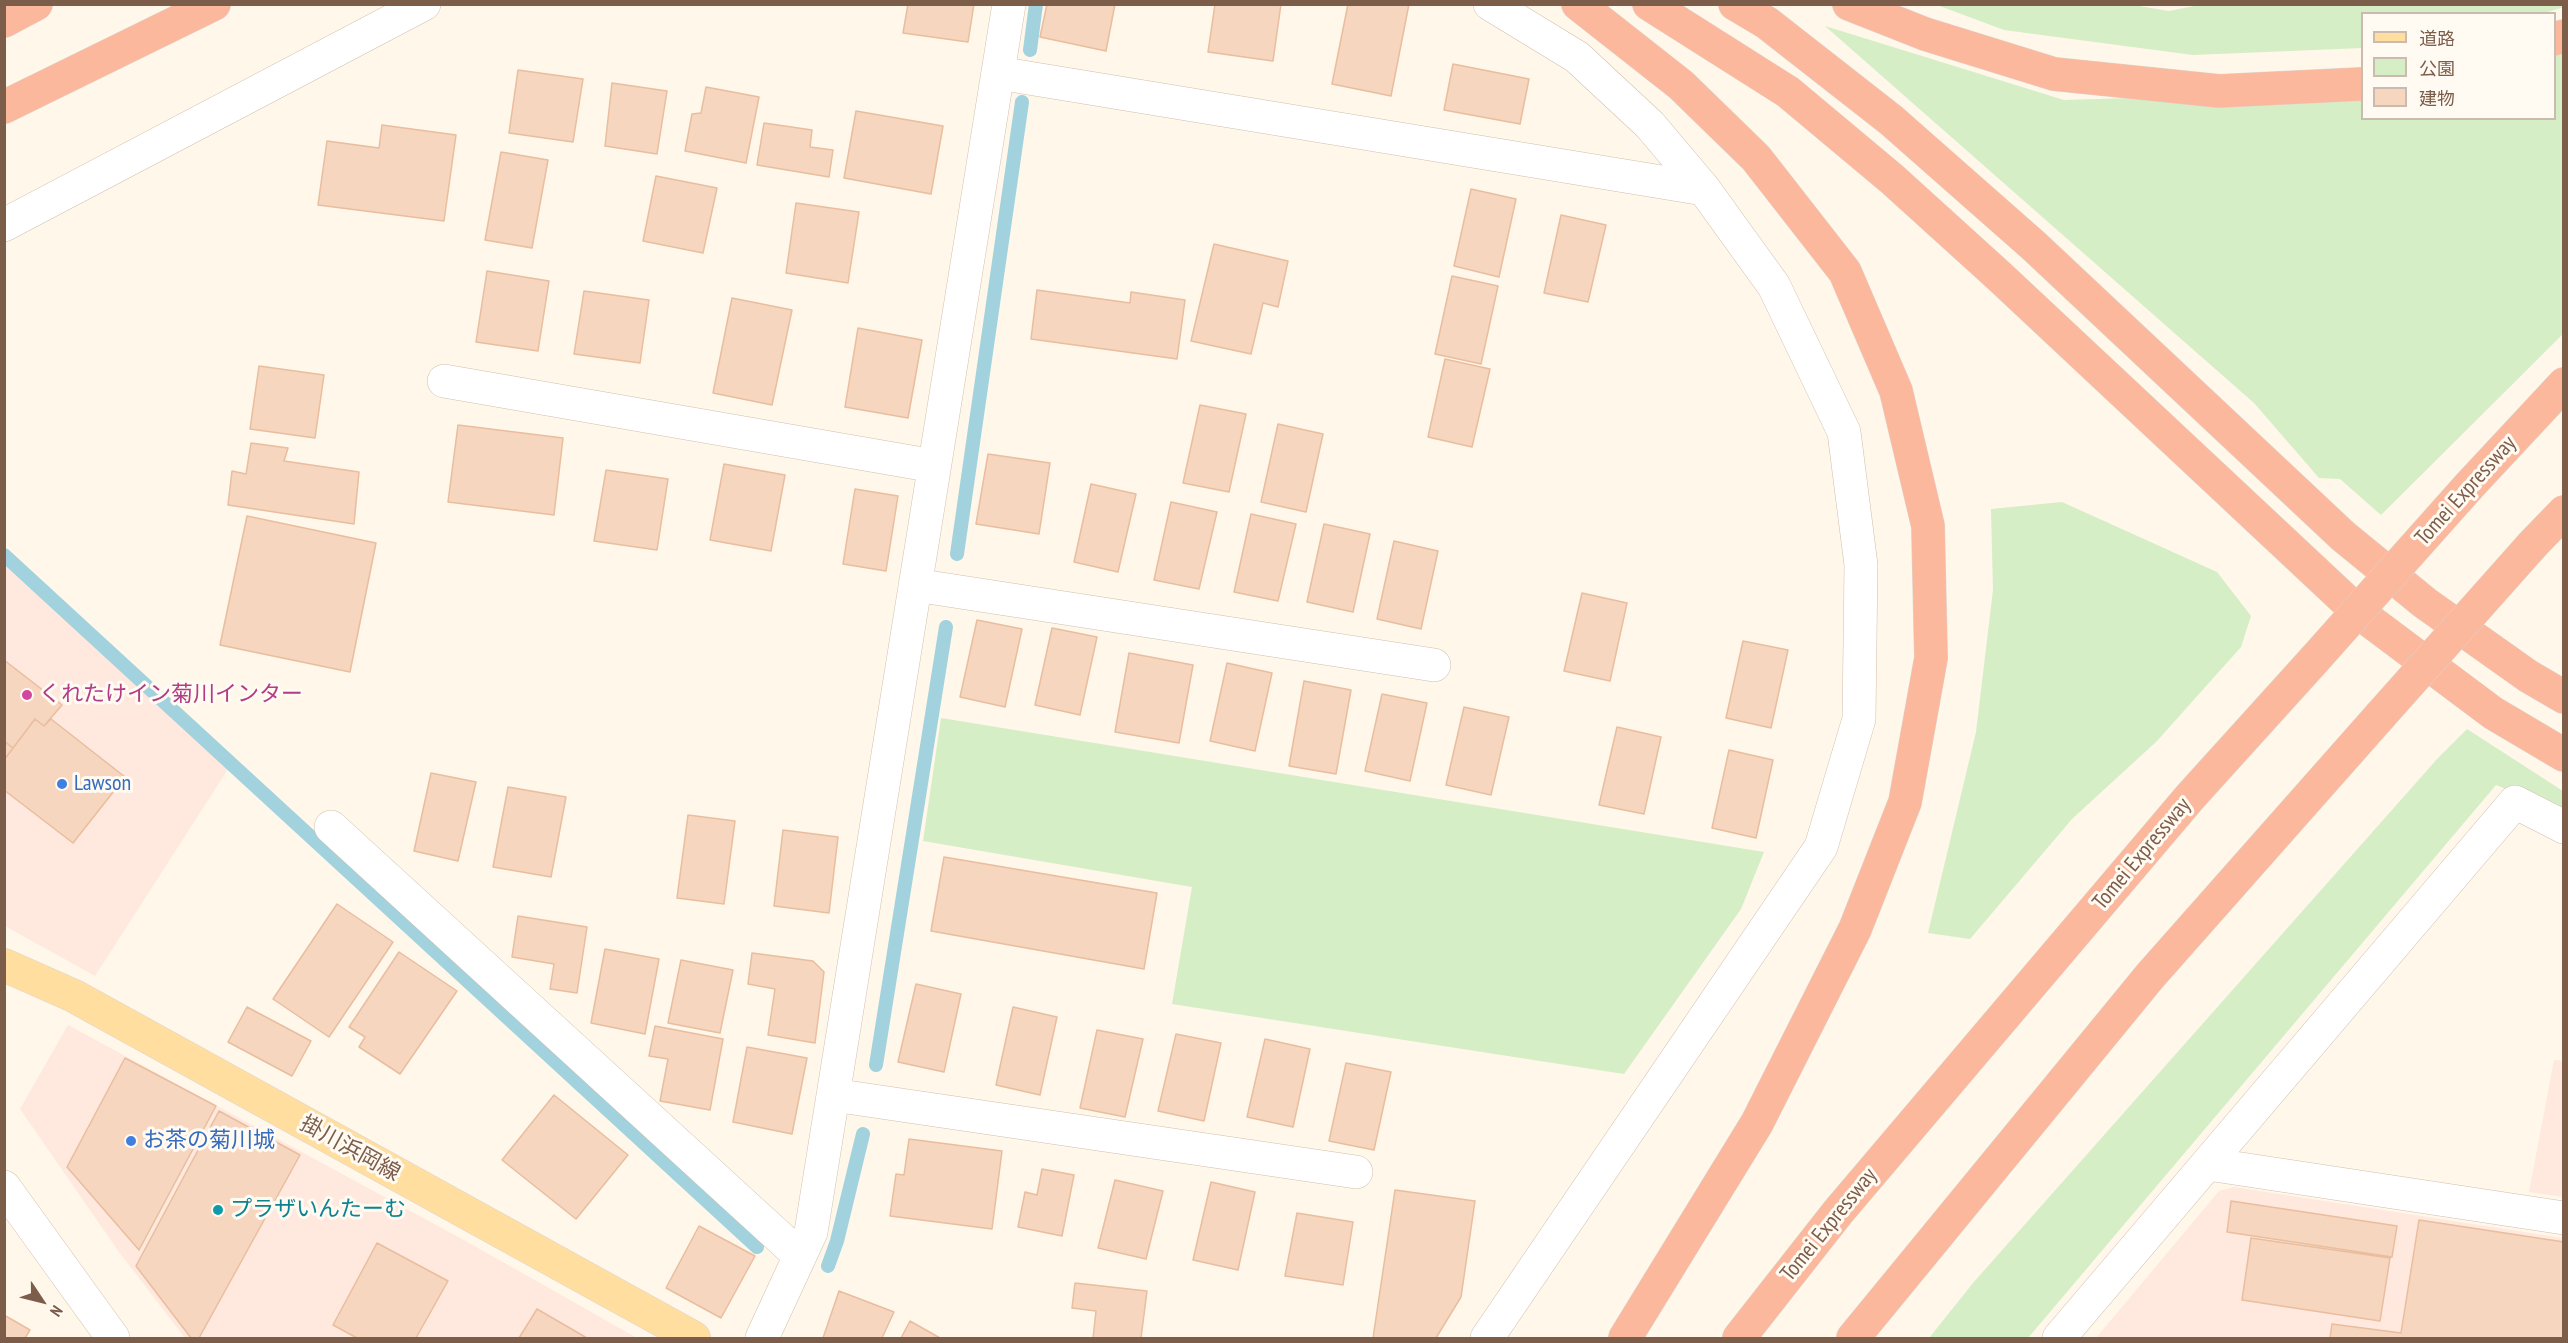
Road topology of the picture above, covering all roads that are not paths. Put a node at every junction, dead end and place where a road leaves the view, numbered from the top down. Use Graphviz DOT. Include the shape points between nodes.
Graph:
graph roads {
  1 [pos="36,4"];
  2 [pos="214,4"];
  3 [pos="424,4"];
  4 [pos="1009,4"];
  5 [pos="1490,4"];
  6 [pos="1578,4"];
  7 [pos="1649,4"];
  8 [pos="1735,4"];
  9 [pos="1849,4"];
  10 [pos="4,21"];
  11 [pos="998,73"];
  12 [pos="2361,84"];
  13 [pos="4,107"];
  14 [pos="1704,189"];
  15 [pos="4,225"];
  16 [pos="444,381"];
  17 [pos="2564,384"];
  18 [pos="934,466"];
  19 [pos="2564,512"];
  20 [pos="2564,520"];
  21 [pos="2532,544"];
  22 [pos="915,585"];
  23 [pos="1434,665"];
  24 [pos="2564,697"];
  25 [pos="2564,755"];
  26 [pos="331,827"];
  27 [pos="2564,827"];
  28 [pos="4,965"];
  29 [pos="833,1095"];
  30 [pos="2208,1164"];
  31 [pos="1356,1172"];
  32 [pos="4,1187"];
  33 [pos="2564,1218"];
  34 [pos="800,1256"];
  35 [pos="113,1338"];
  36 [pos="694,1338"];
  37 [pos="762,1338"];
  38 [pos="1487,1338"];
  39 [pos="1625,1338"];
  40 [pos="1739,1338"];
  41 [pos="1853,1338"];
  42 [pos="2059,1338"];
  1 -- 10 [label="highway"];
  2 -- 13 [label="highway"];
  3 -- 15 [label="street"];
  4 -- 11 [label="street"];
  5 -- 14 [label="street" via="1577,57 1650,125"];
  6 -- 39 [label="highway" via="1681,85 1756,158 1845,272 1896,391 1928,526 1931,658 1905,802 1855,929 1756,1123"];
  7 -- 25 [label="highway" via="1788,92 1999,276 2358,612 2493,713"];
  8 -- 24 [label="highway" via="1767,23 1900,127 2034,246 2343,536 2425,603"];
  9 -- 12 [label="highway" via="1926,34 2054,74 2220,91"];
  11 -- 14 [label="street"];
  11 -- 18 [label="street"];
  14 -- 38 [label="street" via="1774,286 1845,432 1861,565 1859,719 1821,847"];
  16 -- 18 [label="street"];
  17 -- 40 [label="highway, Tomei Expressway, bridge" via="2175,814 1838,1212"];
  18 -- 22 [label="street"];
  19 -- 21 [label="highway"];
  20 -- 21 [label="highway"];
  21 -- 41 [label="highway, bridge" via="2150,976"];
  22 -- 23 [label="street"];
  22 -- 29 [label="street"];
  26 -- 34 [label="street"];
  27 -- 30 [label="street" via="2515,802"];
  28 -- 36 [label="main road, 掛川浜岡線" via="74,996"];
  29 -- 31 [label="street"];
  29 -- 34 [label="street" via="811,1232"];
  30 -- 33 [label="street"];
  30 -- 42 [label="street"];
  32 -- 35 [label="street"];
  34 -- 37 [label="street"];
}
